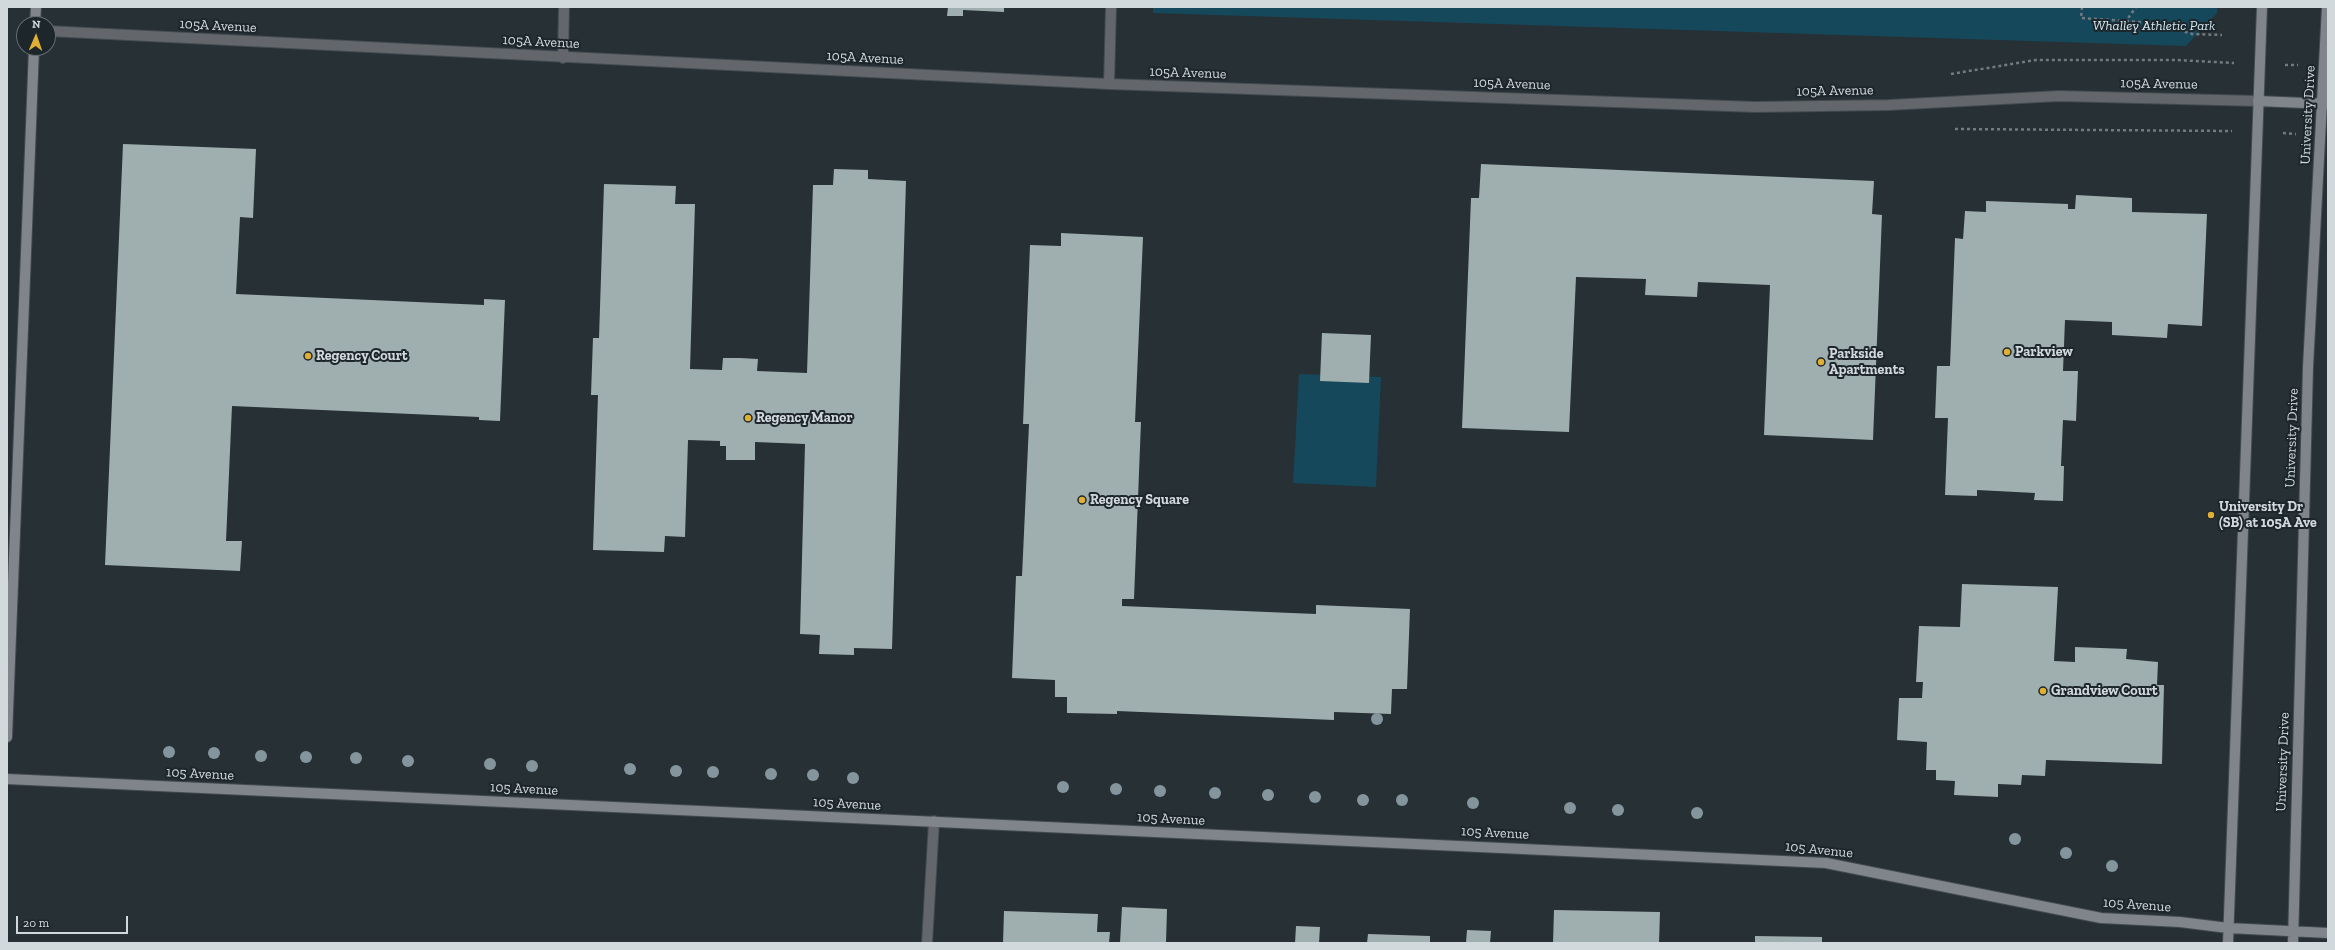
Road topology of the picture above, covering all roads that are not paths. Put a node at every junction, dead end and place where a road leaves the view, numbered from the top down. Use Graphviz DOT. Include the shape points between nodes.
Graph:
graph roads {
  1 [pos="564,7"];
  2 [pos="1111,7"];
  3 [pos="2262,7"];
  4 [pos="2327,7"];
  5 [pos="56,31"];
  6 [pos="34,56"];
  7 [pos="563,58"];
  8 [pos="1109,84"];
  9 [pos="2258,101"];
  10 [pos="2325,104"];
  11 [pos="7,737"];
  12 [pos="7,779"];
  13 [pos="934,822"];
  14 [pos="2228,928"];
  15 [pos="2293,931"];
  16 [pos="2328,933"];
  17 [pos="927,943"];
  18 [pos="2228,943"];
  19 [pos="2293,943"];
  1 -- 7 [label="street"];
  2 -- 8 [label="street"];
  3 -- 9 [label="main road"];
  4 -- 10 [label="main road, University Drive"];
  5 -- 7 [label="street, 105A Avenue"];
  6 -- 11 [label="main road"];
  7 -- 8 [label="street, 105A Avenue"];
  8 -- 9 [label="street, 105A Avenue" via="1756,107 1889,105 2059,96"];
  9 -- 10 [label="main road, 105A Avenue"];
  9 -- 14 [label="main road"];
  10 -- 15 [label="main road, University Drive" via="2320,135 2307,384"];
  12 -- 13 [label="main road, 105 Avenue"];
  13 -- 14 [label="main road, 105 Avenue" via="1826,863 2101,918 2180,922"];
  13 -- 17 [label="street"];
  14 -- 15 [label="main road, 105 Avenue"];
  14 -- 18 [label="main road"];
  15 -- 16 [label="main road, 105 Avenue"];
  15 -- 19 [label="main road, University Drive"];
}
